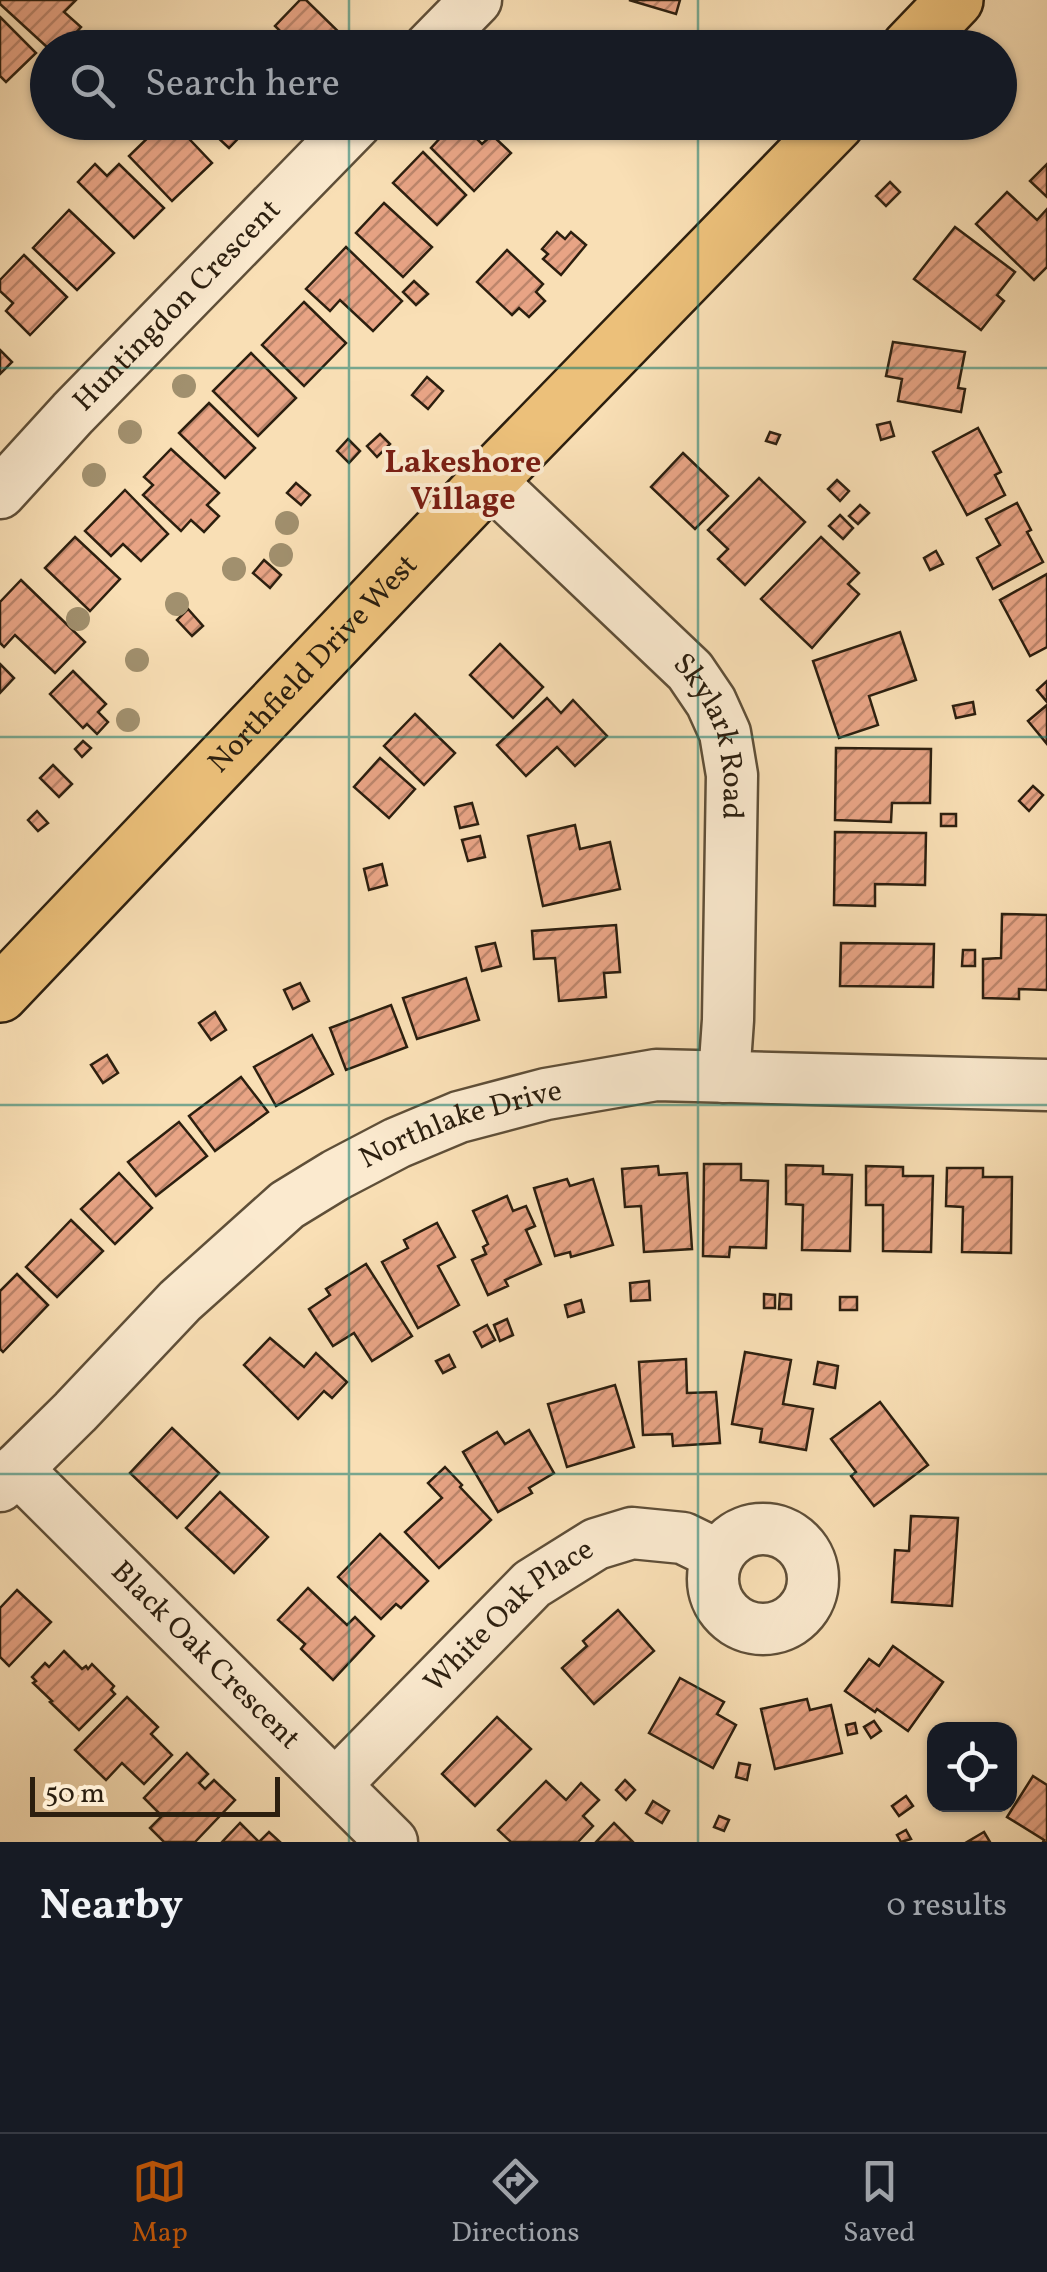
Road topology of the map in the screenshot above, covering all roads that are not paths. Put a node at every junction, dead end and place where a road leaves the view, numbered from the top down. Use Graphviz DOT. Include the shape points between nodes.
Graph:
graph roads {
  1 [pos="476,0"];
  2 [pos="955,0"];
  3 [pos="447,30"];
  4 [pos="926,30"];
  5 [pos="339,140"];
  6 [pos="820,140"];
  7 [pos="489,480"];
  8 [pos="0,493"];
  9 [pos="0,994"];
  10 [pos="724,1077"];
  11 [pos="1047,1085"];
  12 [pos="8,1477"];
  13 [pos="718,1555"];
  14 [pos="336,1784"];
  15 [pos="392,1842"];
  1 -- 3 [label="street"];
  2 -- 4 [label="main road"];
  5 -- 8 [label="street, Huntingdon Crescent"];
  6 -- 7 [label="main road, Northfield Drive West"];
  7 -- 9 [label="main road, Northfield Drive West"];
  7 -- 10 [label="street, Skylark Road" via="690,671 725,733 732,776"];
  10 -- 11 [label="street, Northlake Drive"];
  10 -- 12 [label="street, Northlake Drive" via="656,1075 546,1094 459,1118 336,1175 287,1206 191,1290"];
  12 -- 14 [label="street, Black Oak Crescent" via="59,1513"];
  13 -- 14 [label="street, White Oak Place" via="682,1538 632,1533 566,1561 532,1584"];
  14 -- 15 [label="street, Black Oak Crescent"];
}
